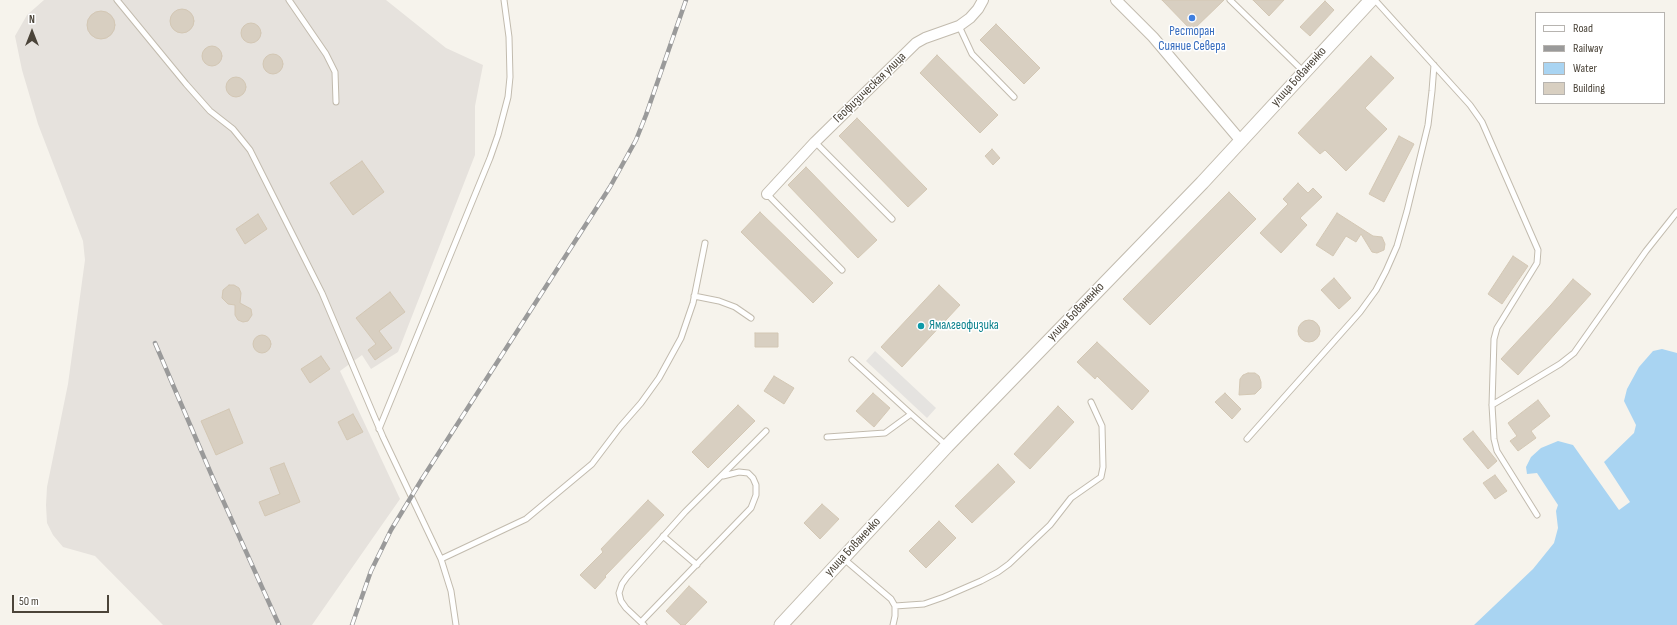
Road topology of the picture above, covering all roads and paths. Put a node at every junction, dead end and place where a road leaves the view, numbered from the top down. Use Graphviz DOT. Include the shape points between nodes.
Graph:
graph roads {
  1 [pos="117,0"];
  2 [pos="289,0"];
  3 [pos="504,0"];
  4 [pos="983,0"];
  5 [pos="1116,0"];
  6 [pos="1230,0"];
  7 [pos="1371,0"];
  8 [pos="1375,0"];
  9 [pos="959,26"];
  10 [pos="1434,65"];
  11 [pos="1305,72"];
  12 [pos="1014,97"];
  13 [pos="336,102"];
  14 [pos="1241,141"];
  15 [pos="815,142"];
  16 [pos="767,194"];
  17 [pos="1677,212"];
  18 [pos="892,219"];
  19 [pos="705,243"];
  20 [pos="842,270"];
  21 [pos="694,296"];
  22 [pos="751,318"];
  23 [pos="852,360"];
  24 [pos="1091,402"];
  25 [pos="1492,405"];
  26 [pos="911,414"];
  27 [pos="379,429"];
  28 [pos="766,431"];
  29 [pos="827,437"];
  30 [pos="1247,439"];
  31 [pos="947,446"];
  32 [pos="721,476"];
  33 [pos="1537,515"];
  34 [pos="663,536"];
  35 [pos="844,558"];
  36 [pos="440,559"];
  37 [pos="697,565"];
  38 [pos="895,606"];
  39 [pos="642,624"];
  40 [pos="456,625"];
  41 [pos="781,625"];
  42 [pos="894,625"];
  1 -- 27 [label="lane" via="186,84 210,111 233,129 250,150 322,293"];
  2 -- 13 [label="lane" via="326,54 335,72"];
  3 -- 27 [label="lane" via="509,37 510,77 498,135"];
  4 -- 9 [label="street, Геофизическая улица" via="970,18"];
  5 -- 14 [label="street" via="1153,37"];
  6 -- 11 [label="lane"];
  7 -- 11 [label="street, улица Бованенко"];
  8 -- 10 [label="lane"];
  9 -- 12 [label="lane" via="972,54"];
  9 -- 15 [label="street, Геофизическая улица" via="916,43"];
  10 -- 25 [label="lane" via="1482,122 1538,250 1537,263 1497,328 1494,339"];
  10 -- 30 [label="lane" via="1428,125 1397,246 1386,271 1360,312"];
  11 -- 14 [label="street, улица Бованенко"];
  14 -- 31 [label="street, улица Бованенко"];
  15 -- 16 [label="street, Геофизическая улица"];
  15 -- 18 [label="lane"];
  16 -- 20 [label="lane"];
  17 -- 25 [label="lane" via="1646,251 1574,353"];
  19 -- 21 [label="lane"];
  21 -- 22 [label="lane" via="735,307"];
  21 -- 36 [label="lane" via="681,338 659,378 592,464 526,519"];
  23 -- 26 [label="lane"];
  24 -- 38 [label="lane" via="1102,426 1101,477 1070,498 1050,525 998,572 937,599 909,606"];
  25 -- 33 [label="lane" via="1497,451"];
  26 -- 29 [label="lane" via="885,433"];
  26 -- 31 [label="lane"];
  27 -- 36 [label="lane"];
  28 -- 32 [label="lane"];
  31 -- 35 [label="street, улица Бованенко"];
  32 -- 34 [label="lane"];
  32 -- 37 [label="lane" via="748,473 756,485 756,495 751,508"];
  34 -- 37 [label="lane"];
  34 -- 39 [label="lane" via="627,577 619,593 626,608"];
  35 -- 38 [label="lane" via="884,592"];
  35 -- 41 [label="street, улица Бованенко"];
  36 -- 40 [label="lane" via="451,591"];
  37 -- 39 [label="lane"];
  38 -- 42 [label="lane"];
}
